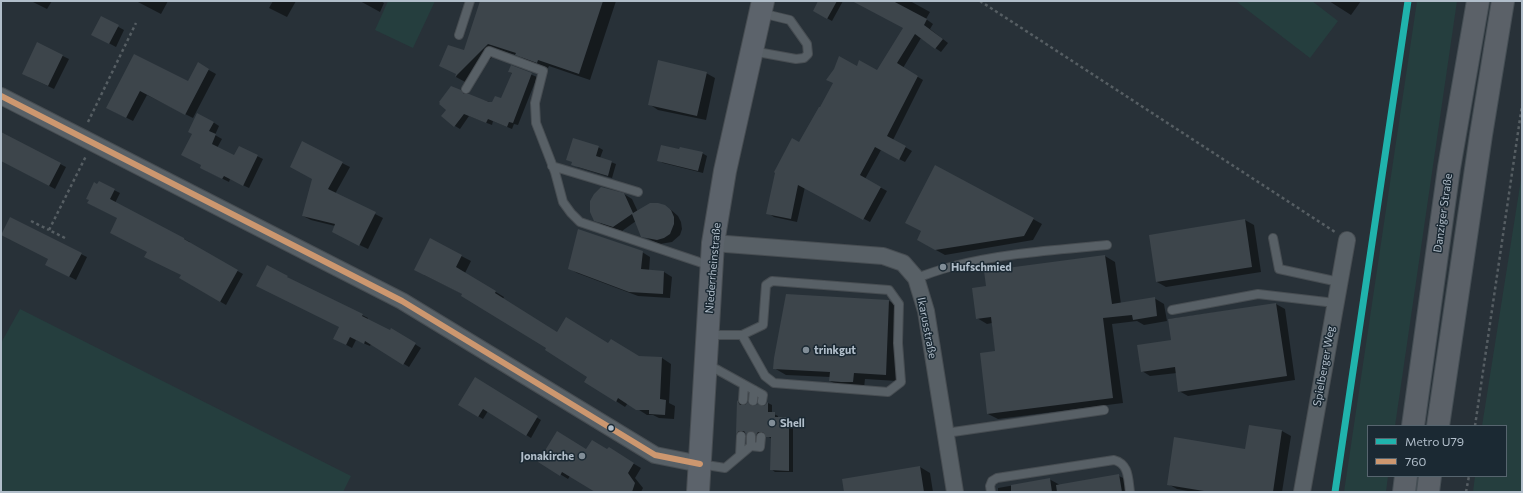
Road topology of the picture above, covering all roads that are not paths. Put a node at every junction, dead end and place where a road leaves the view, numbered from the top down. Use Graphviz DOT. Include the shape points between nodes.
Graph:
graph roads {
  1 [pos="470,1"];
  2 [pos="1478,1"];
  3 [pos="1503,1"];
  4 [pos="762,7"];
  5 [pos="459,35"];
  6 [pos="751,51"];
  7 [pos="466,89"];
  8 [pos="1,96"];
  9 [pos="552,166"];
  10 [pos="638,192"];
  11 [pos="1273,238"];
  12 [pos="1346,240"];
  13 [pos="713,243"];
  14 [pos="1107,244"];
  15 [pos="712,266"];
  16 [pos="916,278"];
  17 [pos="1339,282"];
  18 [pos="1335,303"];
  19 [pos="1172,310"];
  20 [pos="707,335"];
  21 [pos="742,335"];
  22 [pos="705,368"];
  23 [pos="744,385"];
  24 [pos="754,390"];
  25 [pos="743,400"];
  26 [pos="753,401"];
  27 [pos="762,401"];
  28 [pos="1104,410"];
  29 [pos="1413,425"];
  30 [pos="1438,425"];
  31 [pos="946,433"];
  32 [pos="741,436"];
  33 [pos="751,436"];
  34 [pos="760,437"];
  35 [pos="751,446"];
  36 [pos="740,456"];
  37 [pos="700,464"];
  38 [pos="1406,477"];
  39 [pos="1430,477"];
  40 [pos="698,492"];
  41 [pos="955,492"];
  42 [pos="991,492"];
  43 [pos="1130,492"];
  44 [pos="1302,492"];
  45 [pos="1404,492"];
  46 [pos="1428,492"];
  1 -- 5 [label="lane"];
  2 -- 29 [label="main road, Danziger Straße" via="1450,168"];
  3 -- 30 [label="main road"];
  4 -- 6 [label="street, Niederrheinstraße"];
  4 -- 6 [label="lane" via="790,20 807,44 808,54 804,58 796,59"];
  6 -- 13 [label="street, Niederrheinstraße" via="725,171"];
  7 -- 9 [label="lane" via="489,51 543,71 535,103 536,123"];
  8 -- 37 [label="street" via="402,301 655,455"];
  9 -- 10 [label="lane"];
  9 -- 15 [label="lane" via="563,202 580,222"];
  11 -- 17 [label="lane" via="1279,269"];
  12 -- 17 [label="street, Spielberger Weg"];
  13 -- 15 [label="street, Niederrheinstraße"];
  13 -- 16 [label="street, Ikarusstraße" via="884,256 903,263"];
  14 -- 16 [label="lane" via="1015,254 952,266"];
  15 -- 20 [label="street, Niederrheinstraße"];
  16 -- 31 [label="street, Ikarusstraße" via="926,311"];
  17 -- 18 [label="street, Spielberger Weg"];
  18 -- 19 [label="lane" via="1258,294"];
  18 -- 44 [label="street, Spielberger Weg"];
  20 -- 21 [label="lane"];
  20 -- 22 [label="street, Niederrheinstraße"];
  21 -- 21 [label="lane" via="765,376 774,383 888,392 901,382 899,304 889,290 772,281 766,285 763,325"];
  22 -- 23 [label="lane" via="716,369"];
  22 -- 37 [label="street, Niederrheinstraße"];
  23 -- 24 [label="lane"];
  23 -- 25 [label="lane"];
  24 -- 26 [label="lane"];
  24 -- 27 [label="lane" via="763,395"];
  28 -- 31 [label="lane"];
  31 -- 41 [label="street, Ikarusstraße"];
  32 -- 36 [label="lane"];
  33 -- 35 [label="lane"];
  34 -- 35 [label="lane" via="760,447"];
  35 -- 36 [label="lane"];
  36 -- 37 [label="lane" via="725,468"];
  37 -- 40 [label="street, Niederrheinstraße"];
  38 -- 45 [label="main road"];
  39 -- 46 [label="main road"];
  42 -- 43 [label="lane" via="992,481 997,478 1114,460 1126,468"];
}
